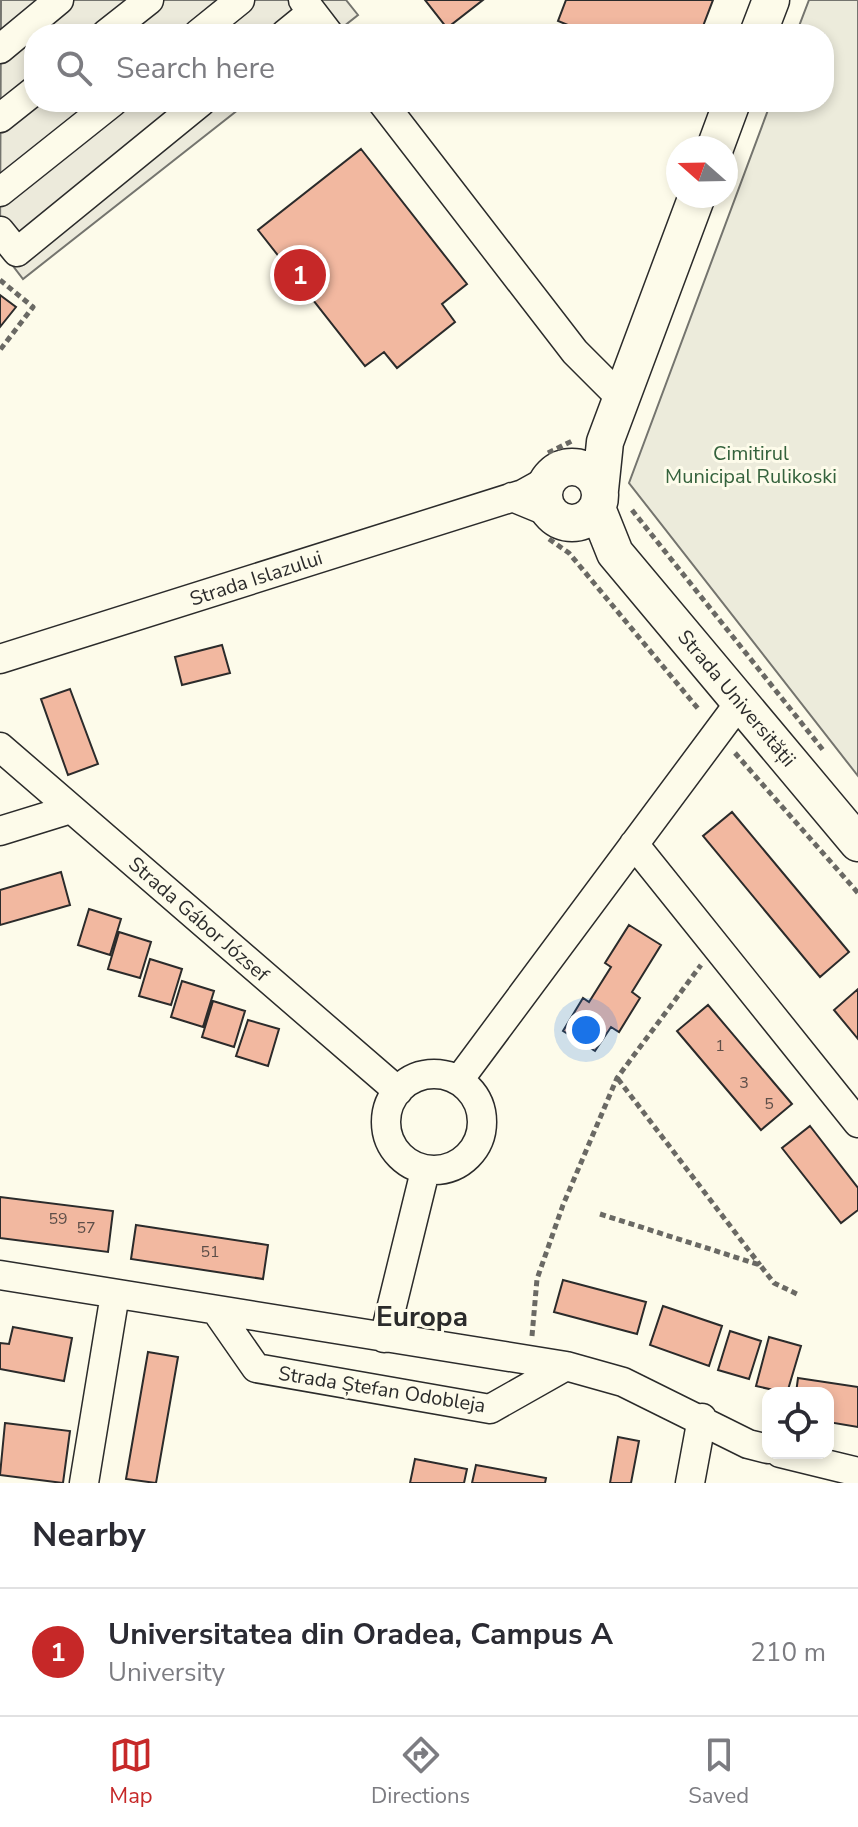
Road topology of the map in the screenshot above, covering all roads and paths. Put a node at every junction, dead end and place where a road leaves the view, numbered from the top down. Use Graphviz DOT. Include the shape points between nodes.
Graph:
graph roads {
  1 [pos="59,0"];
  2 [pos="149,0"];
  3 [pos="240,0"];
  4 [pos="771,0"];
  5 [pos="30,24"];
  6 [pos="119,24"];
  7 [pos="210,24"];
  8 [pos="762,24"];
  9 [pos="24,29"];
  10 [pos="0,49"];
  11 [pos="24,99"];
  12 [pos="100,112"];
  13 [pos="189,112"];
  14 [pos="390,112"];
  15 [pos="728,112"];
  16 [pos="0,118"];
  17 [pos="719,136"];
  18 [pos="0,192"];
  19 [pos="692,208"];
  20 [pos="0,231"];
  21 [pos="0,280"];
  22 [pos="0,350"];
  23 [pos="605,417"];
  24 [pos="570,497"];
  25 [pos="0,659"];
  26 [pos="740,702"];
  27 [pos="716,731"];
  28 [pos="0,747"];
  29 [pos="831,760"];
  30 [pos="71,809"];
  31 [pos="0,831"];
  32 [pos="858,843"];
  33 [pos="634,844"];
  34 [pos="858,893"];
  35 [pos="716,944"];
  36 [pos="617,1078"];
  37 [pos="459,1080"];
  38 [pos="398,1091"];
  39 [pos="858,1123"];
  40 [pos="425,1171"];
  41 [pos="600,1214"];
  42 [pos="760,1265"];
  43 [pos="0,1275"];
  44 [pos="115,1294"];
  45 [pos="799,1295"];
  46 [pos="217,1312"];
  47 [pos="384,1338"];
  48 [pos="529,1360"];
  49 [pos="566,1366"];
  50 [pos="702,1418"];
  51 [pos="762,1448"];
  52 [pos="805,1459"];
  53 [pos="858,1472"];
  54 [pos="84,1483"];
  55 [pos="690,1483"];
  1 -- 5 [label="street"];
  2 -- 6 [label="street"];
  3 -- 7 [label="street"];
  4 -- 8 [label="main road"];
  9 -- 10 [label="street"];
  11 -- 16 [label="street"];
  12 -- 18 [label="street"];
  13 -- 20 [label="street" via="17,252"];
  14 -- 23 [label="street" via="575,352"];
  15 -- 17 [label="main road"];
  19 -- 23 [label="main road"];
  21 -- 22 [label="path" via="33,307"];
  23 -- 24 [label="main road"];
  23 -- 24 [label="path" via="574,440"];
  24 -- 25 [label="street, Strada Islazului" via="512,497"];
  24 -- 26 [label="main road, Strada Universității"];
  24 -- 27 [label="path" via="569,553"];
  24 -- 29 [label="path"];
  26 -- 27 [label="street"];
  26 -- 32 [label="main road, Strada Universității"];
  27 -- 33 [label="street"];
  27 -- 34 [label="path"];
  28 -- 30 [label="street, Strada Gábor József"];
  30 -- 31 [label="street"];
  30 -- 38 [label="street, Strada Gábor József"];
  33 -- 35 [label="street"];
  33 -- 37 [label="street"];
  35 -- 36 [label="path"];
  35 -- 39 [label="street"];
  36 -- 42 [label="path"];
  36 -- 48 [label="path" via="537,1279"];
  37 -- 38 [label="street" via="425,1075"];
  37 -- 40 [label="street" via="477,1099 482,1132 463,1162"];
  38 -- 40 [label="street" via="386,1112 386,1129 395,1151"];
  40 -- 47 [label="street"];
  41 -- 42 [label="path"];
  42 -- 45 [label="path" via="774,1283"];
  43 -- 44 [label="street"];
  44 -- 46 [label="street"];
  44 -- 54 [label="street"];
  46 -- 47 [label="street"];
  46 -- 49 [label="street, Strada Ștefan Odobleja" via="256,1368 490,1409"];
  47 -- 48 [label="street"];
  48 -- 49 [label="street"];
  49 -- 50 [label="street" via="623,1382"];
  50 -- 51 [label="street"];
  50 -- 55 [label="street"];
  52 -- 53 [label="street"];
}
